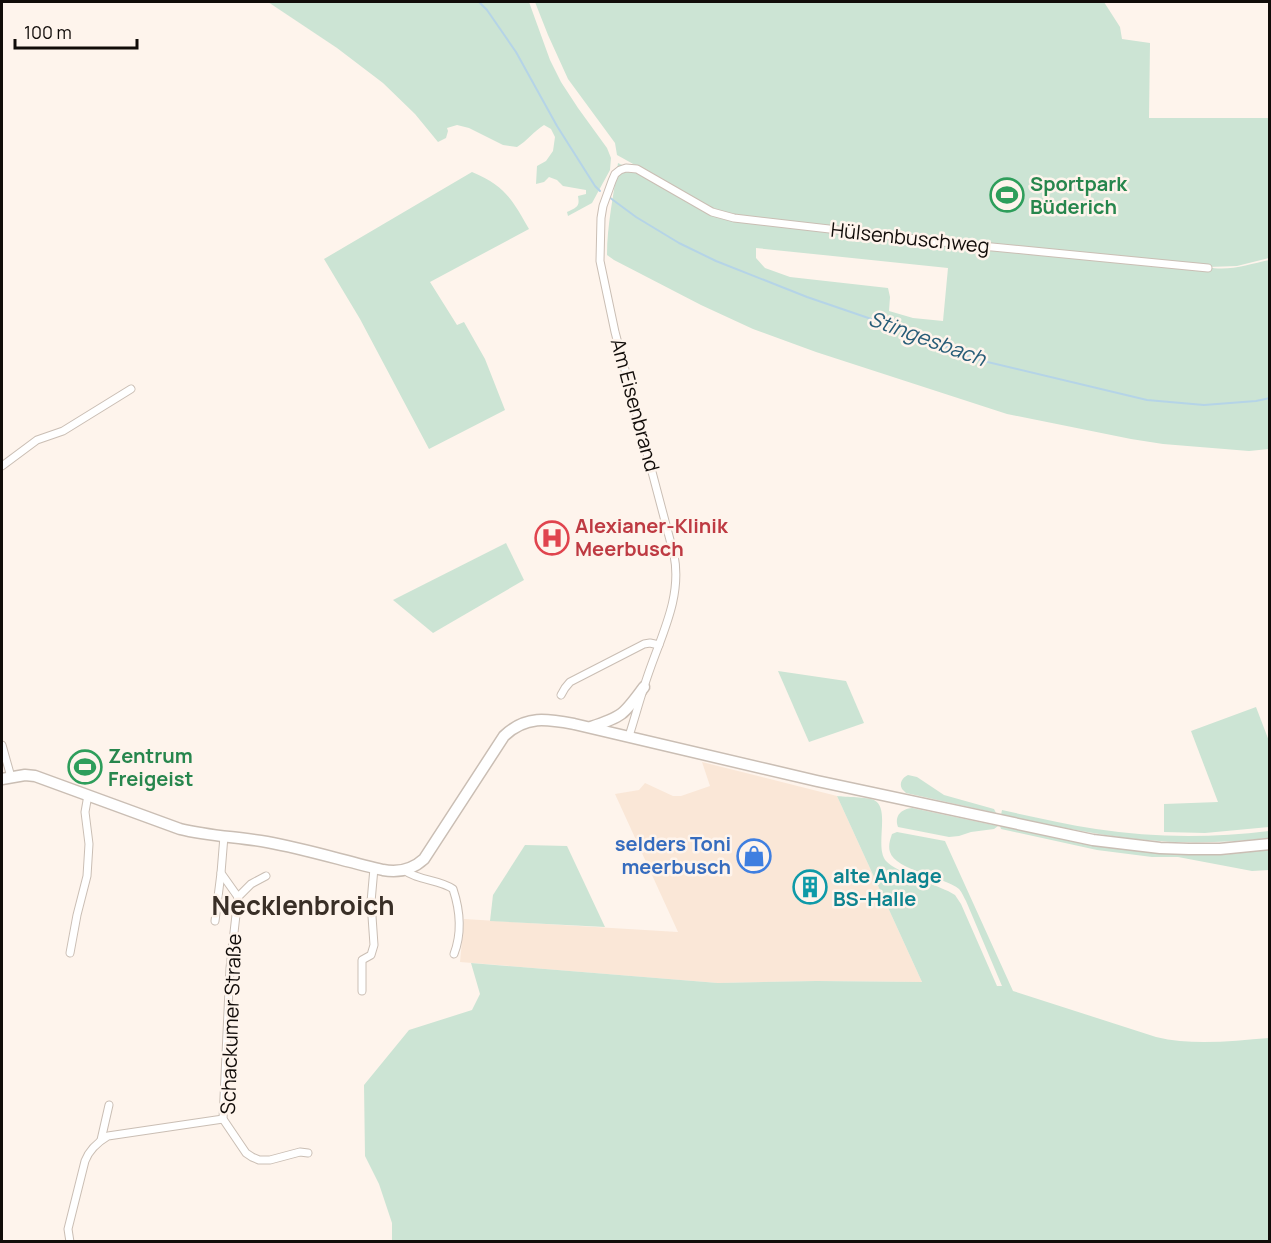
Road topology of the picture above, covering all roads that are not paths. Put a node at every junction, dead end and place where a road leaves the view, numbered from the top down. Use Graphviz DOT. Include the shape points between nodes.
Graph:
graph roads {
  1 [pos="623,169"];
  2 [pos="1208,268"];
  3 [pos="131,389"];
  4 [pos="2,466"];
  5 [pos="659,645"];
  6 [pos="644,687"];
  7 [pos="561,695"];
  8 [pos="591,728"];
  9 [pos="629,736"];
  10 [pos="2,745"];
  11 [pos="6,778"];
  12 [pos="88,795"];
  13 [pos="224,836"];
  14 [pos="1269,844"];
  15 [pos="374,868"];
  16 [pos="404,870"];
  17 [pos="221,873"];
  18 [pos="266,876"];
  19 [pos="238,897"];
  20 [pos="215,921"];
  21 [pos="70,953"];
  22 [pos="454,954"];
  23 [pos="362,990"];
  24 [pos="109,1105"];
  25 [pos="224,1119"];
  26 [pos="101,1140"];
  27 [pos="308,1153"];
  28 [pos="70,1242"];
  1 -- 2 [label="street, Hülsenbuschweg" via="637,169 712,212 734,218"];
  1 -- 5 [label="street, Am Eisenbrand" via="615,174 603,206 600,261 676,563 674,598"];
  3 -- 4 [label="street" via="63,431 38,440"];
  5 -- 6 [label="street, Am Eisenbrand"];
  5 -- 7 [label="street" via="644,644 570,682"];
  6 -- 8 [label="main road" via="624,713"];
  6 -- 9 [label="street, Am Eisenbrand"];
  8 -- 9 [label="main road"];
  8 -- 16 [label="main road" via="543,719 522,723 510,731 424,859"];
  9 -- 14 [label="main road" via="817,782 1093,840 1189,849"];
  10 -- 11 [label="street"];
  11 -- 12 [label="main road" via="35,776"];
  12 -- 13 [label="main road" via="166,825"];
  12 -- 21 [label="street" via="87,876"];
  13 -- 15 [label="main road" via="281,844"];
  13 -- 17 [label="street, Schackumer Straße"];
  15 -- 16 [label="main road"];
  15 -- 23 [label="street" via="370,902 374,945 371,955 362,960"];
  16 -- 22 [label="street" via="453,889 460,931"];
  17 -- 19 [label="street"];
  17 -- 20 [label="street, Schackumer Straße"];
  18 -- 19 [label="street"];
  19 -- 25 [label="street, Schackumer Straße" via="230,968"];
  24 -- 26 [label="street"];
  25 -- 26 [label="street"];
  25 -- 27 [label="street, Schackumer Straße" via="252,1157 265,1160"];
  26 -- 28 [label="street" via="86,1158 68,1229"];
}
